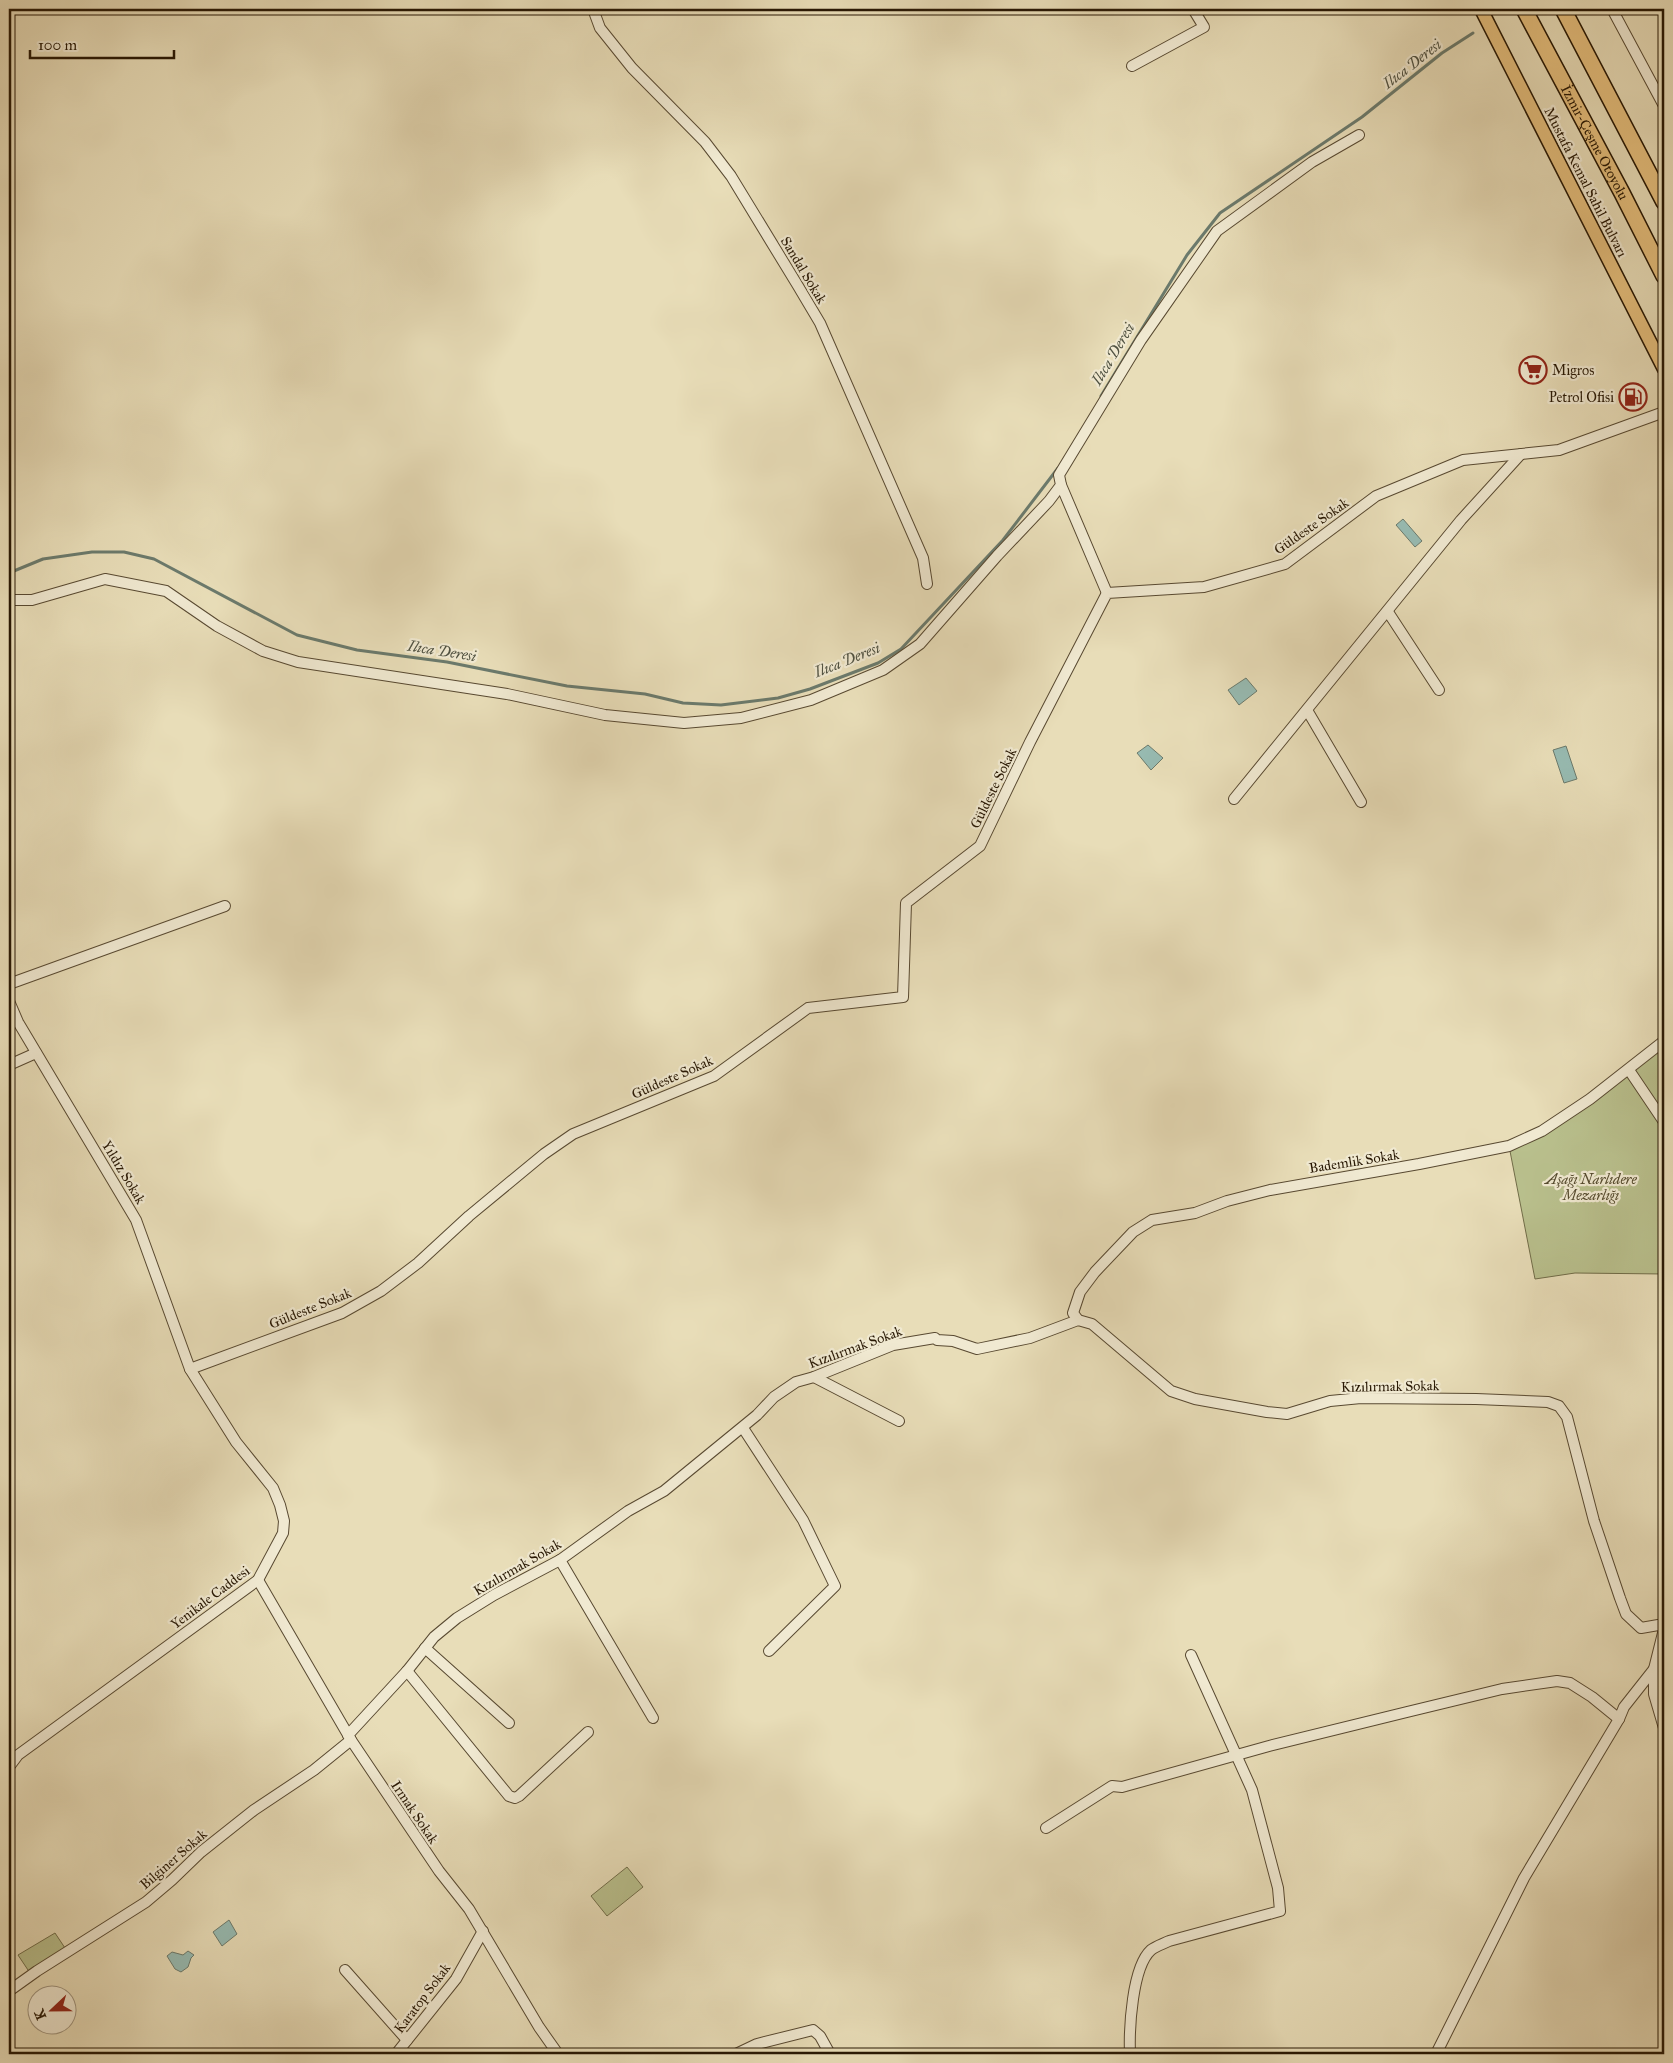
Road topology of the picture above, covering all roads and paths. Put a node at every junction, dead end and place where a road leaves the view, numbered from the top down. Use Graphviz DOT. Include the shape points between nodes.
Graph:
graph roads {
  1 [pos="593,9"];
  2 [pos="1194,9"];
  3 [pos="1481,9"];
  4 [pos="1524,9"];
  5 [pos="1562,9"];
  6 [pos="1612,9"];
  7 [pos="1132,66"];
  8 [pos="1664,106"];
  9 [pos="1359,135"];
  10 [pos="1664,202"];
  11 [pos="1664,276"];
  12 [pos="1664,369"];
  13 [pos="1664,412"];
  14 [pos="1521,454"];
  15 [pos="1061,485"];
  16 [pos="926,584"];
  17 [pos="1107,593"];
  18 [pos="9,600"];
  19 [pos="1388,612"];
  20 [pos="1440,690"];
  21 [pos="1307,710"];
  22 [pos="1234,799"];
  23 [pos="1361,802"];
  24 [pos="225,906"];
  25 [pos="9,984"];
  26 [pos="9,1001"];
  27 [pos="1664,1040"];
  28 [pos="36,1053"];
  29 [pos="9,1065"];
  30 [pos="1629,1070"];
  31 [pos="1664,1122"];
  32 [pos="1078,1320"];
  33 [pos="190,1369"];
  34 [pos="814,1377"];
  35 [pos="899,1421"];
  36 [pos="743,1428"];
  37 [pos="560,1560"];
  38 [pos="258,1580"];
  39 [pos="1664,1624"];
  40 [pos="1664,1629"];
  41 [pos="425,1648"];
  42 [pos="769,1652"];
  43 [pos="1191,1655"];
  44 [pos="1654,1670"];
  45 [pos="407,1671"];
  46 [pos="652,1718"];
  47 [pos="1619,1719"];
  48 [pos="509,1723"];
  49 [pos="1664,1728"];
  50 [pos="588,1732"];
  51 [pos="349,1738"];
  52 [pos="1236,1756"];
  53 [pos="9,1767"];
  54 [pos="1046,1828"];
  55 [pos="483,1931"];
  56 [pos="346,1970"];
  57 [pos="9,1991"];
  58 [pos="407,2040"];
  59 [pos="396,2054"];
  60 [pos="558,2054"];
  61 [pos="736,2054"];
  62 [pos="830,2054"];
  63 [pos="1130,2054"];
  64 [pos="1436,2054"];
  1 -- 16 [label="street, Sandal Sokak" via="600,28 632,68 705,142 731,176 820,323 923,558"];
  2 -- 7 [label="street" via="1204,27"];
  3 -- 12 [label="main road, Mustafa Kemal Sahil Bulvarı"];
  4 -- 11 [label="highway, İzmir-Çeşme Otoyolu"];
  5 -- 10 [label="highway"];
  6 -- 8 [label="street"];
  9 -- 15 [label="street" via="1312,162 1217,231 1141,340 1059,475"];
  13 -- 14 [label="street, Güldeste Sokak" via="1559,450"];
  14 -- 17 [label="street, Güldeste Sokak" via="1463,460 1376,496 1285,564 1204,588"];
  14 -- 19 [label="street" via="1462,520"];
  15 -- 17 [label="street"];
  15 -- 18 [label="street" via="920,644 883,670 811,700 741,718 684,723 606,716 507,694 298,662 263,651 217,626 166,591 105,580 32,600"];
  17 -- 33 [label="street, Güldeste Sokak" via="980,846 906,903 903,997 808,1008 714,1076 573,1134 544,1154 381,1291 342,1313"];
  19 -- 20 [label="street"];
  19 -- 21 [label="street"];
  21 -- 22 [label="street"];
  21 -- 23 [label="street"];
  24 -- 25 [label="street"];
  26 -- 28 [label="street, Yıldız Sokak"];
  27 -- 30 [label="street, Bademlik Sokak"];
  28 -- 29 [label="street"];
  28 -- 33 [label="street, Yıldız Sokak" via="136,1220"];
  30 -- 31 [label="street"];
  30 -- 32 [label="street, Bademlik Sokak" via="1542,1131 1509,1146 1270,1190 1196,1213 1152,1220 1134,1232 1080,1292 1073,1313"];
  32 -- 34 [label="street, Kızılırmak Sokak" via="1030,1338 978,1349 935,1338 893,1345"];
  32 -- 39 [label="street, Kızılırmak Sokak" via="1092,1324 1171,1392 1267,1412 1287,1414 1330,1401 1361,1398 1476,1399 1548,1402 1559,1406 1567,1417 1594,1521 1626,1614 1641,1628"];
  33 -- 38 [label="street, Yenikale Caddesi" via="236,1442 273,1488 280,1505 283,1533"];
  34 -- 35 [label="street"];
  34 -- 36 [label="street, Kızılırmak Sokak" via="796,1382"];
  36 -- 37 [label="street, Kızılırmak Sokak" via="664,1491"];
  36 -- 42 [label="street" via="803,1520 835,1586"];
  37 -- 41 [label="street, Kızılırmak Sokak" via="457,1618"];
  37 -- 46 [label="street"];
  38 -- 51 [label="street, Irmak Sokak"];
  38 -- 53 [label="street, Yenikale Caddesi" via="18,1755"];
  40 -- 44 [label="street"];
  41 -- 45 [label="street, Kızılırmak Sokak"];
  41 -- 48 [label="street"];
  43 -- 52 [label="street"];
  44 -- 47 [label="street" via="1624,1707"];
  44 -- 49 [label="street" via="1654,1694"];
  45 -- 50 [label="street" via="509,1796 514,1798"];
  45 -- 51 [label="street, Kızılırmak Sokak"];
  47 -- 52 [label="street" via="1570,1683 1557,1681 1502,1690"];
  47 -- 64 [label="street" via="1524,1878"];
  51 -- 55 [label="street, Irmak Sokak"];
  51 -- 57 [label="street, Bilginer Sokak" via="314,1770 254,1810 201,1852 146,1902"];
  52 -- 54 [label="street" via="1122,1787 1112,1786"];
  52 -- 63 [label="street" via="1252,1790 1278,1888 1280,1911 1169,1941 1152,1949 1144,1959 1132,2000"];
  55 -- 58 [label="street, Karatop Sokak" via="456,1979"];
  55 -- 60 [label="street, Irmak Sokak"];
  56 -- 58 [label="street"];
  58 -- 59 [label="street, Karatop Sokak"];
  61 -- 62 [label="street" via="757,2044 813,2030"];
}
